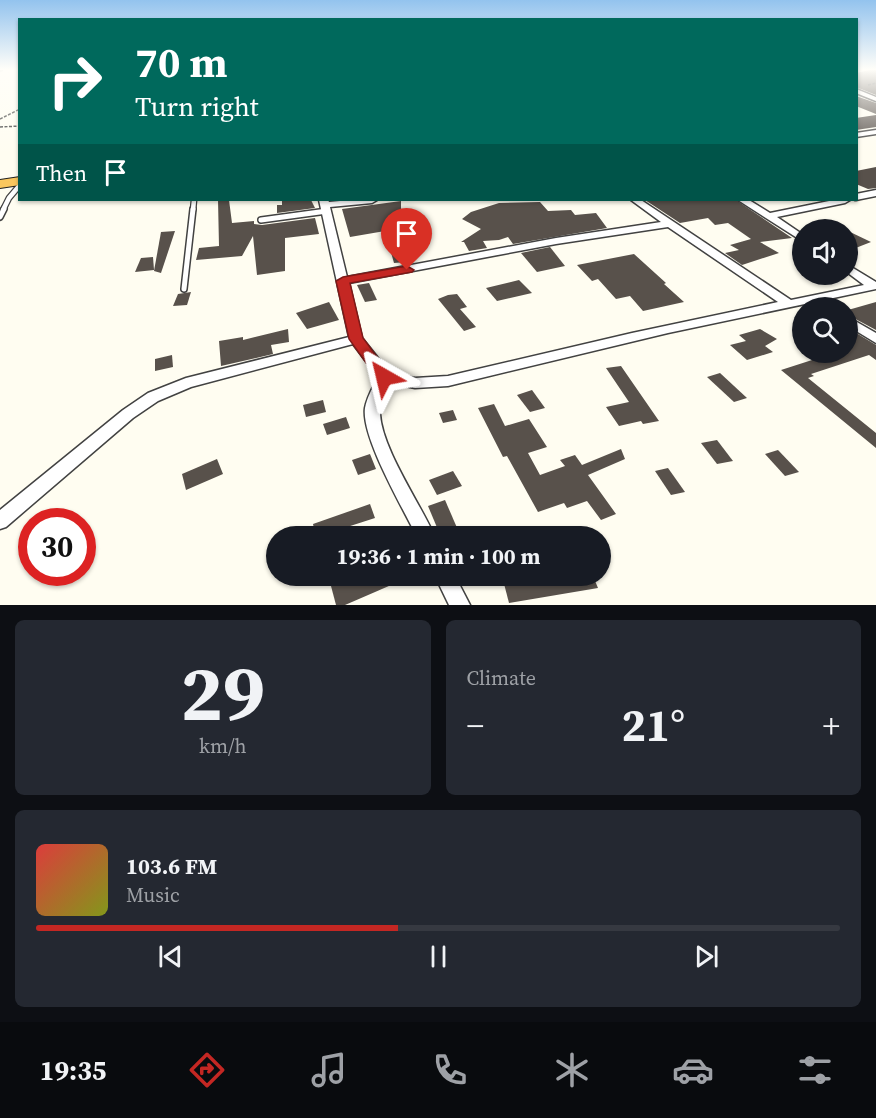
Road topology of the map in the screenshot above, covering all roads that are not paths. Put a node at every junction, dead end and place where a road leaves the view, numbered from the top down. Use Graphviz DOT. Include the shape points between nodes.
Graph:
graph roads {
  1 [pos="876,132"];
  2 [pos="858,135"];
  3 [pos="18,183"];
  4 [pos="0,184"];
  5 [pos="18,186"];
  6 [pos="876,193"];
  7 [pos="858,197"];
  8 [pos="194,201"];
  9 [pos="363,201"];
  10 [pos="637,201"];
  11 [pos="745,201"];
  12 [pos="840,201"];
  13 [pos="326,205"];
  14 [pos="769,216"];
  15 [pos="0,217"];
  16 [pos="261,220"];
  17 [pos="668,224"];
  18 [pos="792,231"];
  19 [pos="858,274"];
  20 [pos="343,281"];
  21 [pos="875,285"];
  22 [pos="184,289"];
  23 [pos="840,297"];
  24 [pos="787,303"];
  25 [pos="792,303"];
  26 [pos="858,327"];
  27 [pos="356,339"];
  28 [pos="876,339"];
  29 [pos="384,377"];
  30 [pos="0,522"];
  31 [pos="420,526"];
  32 [pos="450,586"];
  33 [pos="460,605"];
  1 -- 2 [label="street"];
  3 -- 4 [label="highway"];
  5 -- 15 [label="lane"];
  6 -- 7 [label="street"];
  8 -- 22 [label="lane"];
  9 -- 13 [label="street"];
  10 -- 17 [label="street"];
  11 -- 14 [label="street"];
  12 -- 14 [label="street"];
  13 -- 16 [label="lane"];
  13 -- 20 [label="street"];
  14 -- 18 [label="street"];
  17 -- 20 [label="street"];
  17 -- 24 [label="street"];
  19 -- 21 [label="street"];
  20 -- 27 [label="street"];
  21 -- 23 [label="street"];
  24 -- 25 [label="street"];
  24 -- 29 [label="street" via="448,381 415,383"];
  26 -- 28 [label="street"];
  27 -- 29 [label="street"];
  27 -- 30 [label="street" via="221,373 153,397"];
  29 -- 31 [label="street" via="371,403 373,424"];
  32 -- 33 [label="street"];
}
